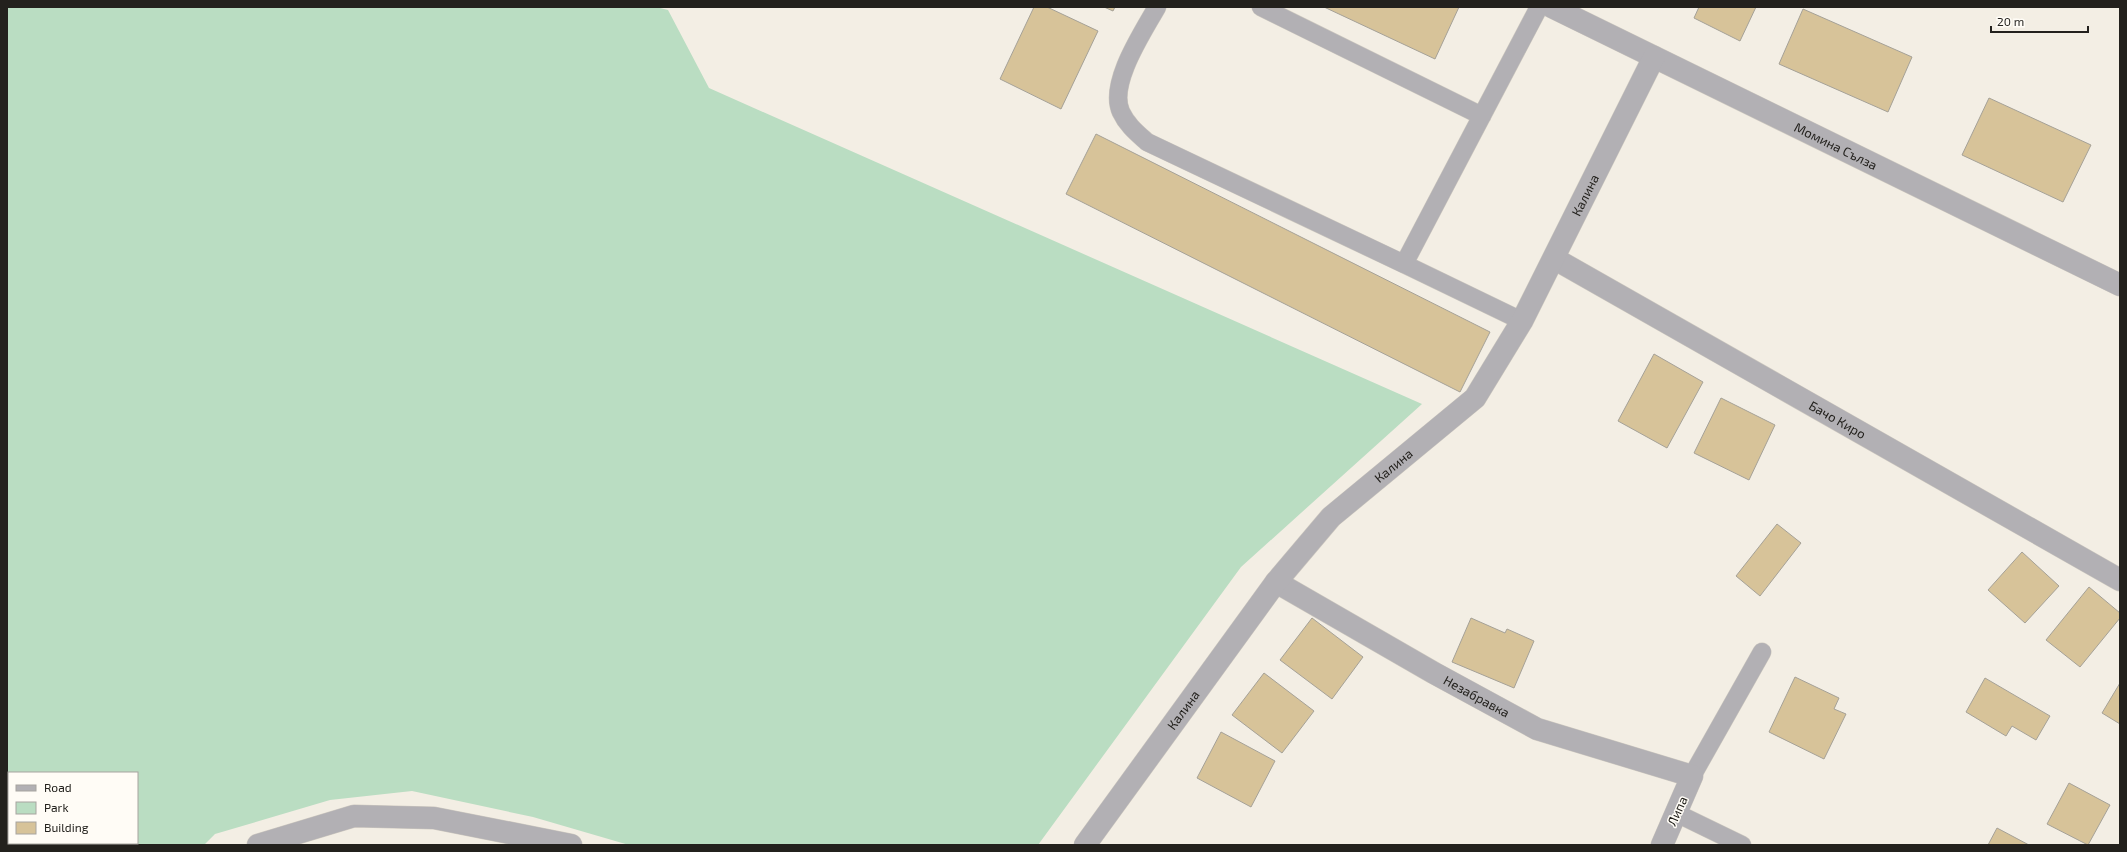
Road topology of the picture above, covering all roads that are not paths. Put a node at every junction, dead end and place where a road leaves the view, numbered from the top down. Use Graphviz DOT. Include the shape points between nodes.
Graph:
graph roads {
  1 [pos="1156,7"];
  2 [pos="1260,7"];
  3 [pos="1539,7"];
  4 [pos="1552,7"];
  5 [pos="1654,57"];
  6 [pos="1482,116"];
  7 [pos="1555,259"];
  8 [pos="1404,264"];
  9 [pos="2120,285"];
  10 [pos="1522,321"];
  11 [pos="2120,580"];
  12 [pos="1276,582"];
  13 [pos="1762,652"];
  14 [pos="1692,776"];
  15 [pos="1676,813"];
  16 [pos="258,845"];
  17 [pos="571,845"];
  18 [pos="1085,845"];
  19 [pos="1662,845"];
  20 [pos="1742,845"];
  1 -- 8 [label="lane" via="1123,70 1119,90 1120,111 1131,128 1147,142"];
  2 -- 6 [label="lane"];
  3 -- 6 [label="lane"];
  4 -- 5 [label="street, Момина Сълза"];
  5 -- 7 [label="street, Калина"];
  5 -- 9 [label="street, Момина Сълза"];
  6 -- 8 [label="lane"];
  7 -- 10 [label="street, Калина"];
  7 -- 11 [label="street, Бачо Киро"];
  8 -- 10 [label="lane"];
  10 -- 12 [label="street, Калина" via="1475,398 1331,517"];
  12 -- 14 [label="street, Незабравка" via="1434,673 1538,729"];
  12 -- 18 [label="street, Калина"];
  13 -- 14 [label="lane"];
  14 -- 15 [label="street, Липа"];
  15 -- 19 [label="street, Липа"];
  15 -- 20 [label="lane"];
  16 -- 17 [label="street" via="354,816 434,818"];
}
